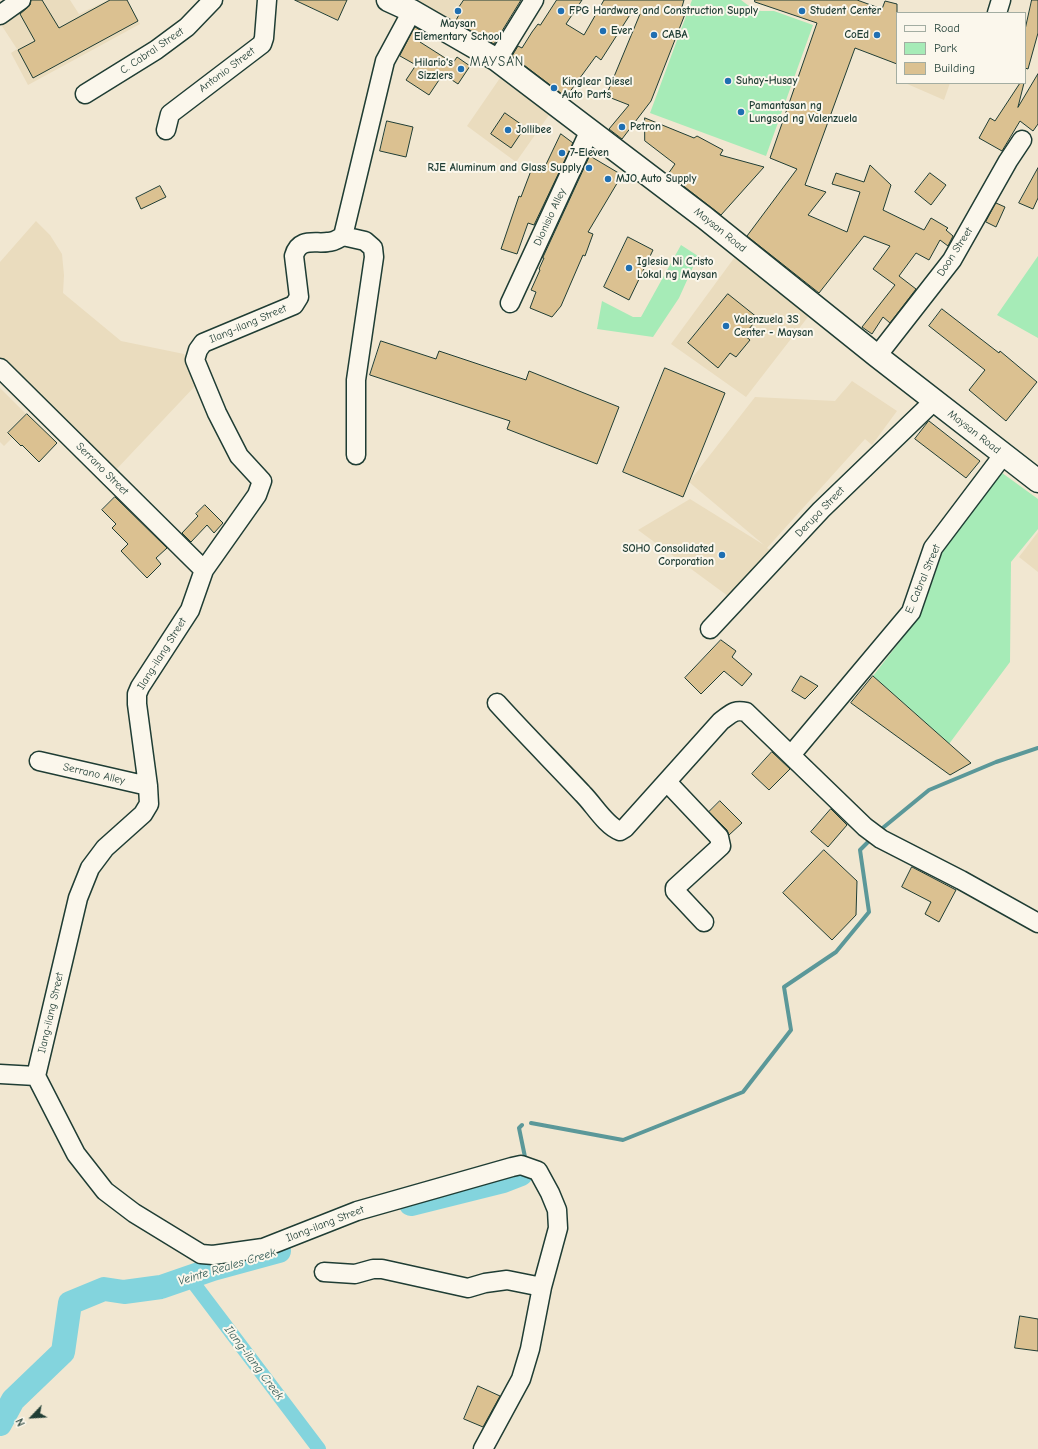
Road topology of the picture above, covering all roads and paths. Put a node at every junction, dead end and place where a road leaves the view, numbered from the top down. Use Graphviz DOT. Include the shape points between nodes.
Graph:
graph roads {
  1 [pos="21,0"];
  2 [pos="213,0"];
  3 [pos="267,0"];
  4 [pos="388,0"];
  5 [pos="534,0"];
  6 [pos="1001,0"];
  7 [pos="412,11"];
  8 [pos="997,12"];
  9 [pos="0,15"];
  10 [pos="497,60"];
  11 [pos="85,94"];
  12 [pos="166,130"];
  13 [pos="590,130"];
  14 [pos="1022,140"];
  15 [pos="342,236"];
  16 [pos="510,303"];
  17 [pos="877,356"];
  18 [pos="0,368"];
  19 [pos="934,400"];
  20 [pos="1004,454"];
  21 [pos="356,455"];
  22 [pos="1038,481"];
  23 [pos="204,570"];
  24 [pos="710,629"];
  25 [pos="497,703"];
  26 [pos="791,755"];
  27 [pos="39,761"];
  28 [pos="667,782"];
  29 [pos="148,786"];
  30 [pos="704,922"];
  31 [pos="1038,923"];
  32 [pos="0,1074"];
  33 [pos="36,1076"];
  34 [pos="324,1272"];
  35 [pos="542,1287"];
  36 [pos="483,1449"];
  1 -- 9 [label="street"];
  2 -- 11 [label="street, C. Cabral Street" via="187,27 156,50"];
  3 -- 12 [label="street, Antonio Street" via="262,44 170,114"];
  4 -- 7 [label="main road, Maysan Road"];
  5 -- 10 [label="street"];
  6 -- 8 [label="street"];
  7 -- 10 [label="main road, Maysan Road"];
  7 -- 15 [label="street" via="385,61"];
  10 -- 13 [label="main road, Maysan Road"];
  13 -- 16 [label="street, Dionisio Alley"];
  13 -- 17 [label="main road, Maysan Road"];
  14 -- 17 [label="street, Doon Street" via="952,260"];
  15 -- 21 [label="street, Ilang-ilang Street" via="365,241 373,248 374,257 356,380"];
  15 -- 23 [label="street, Ilang-ilang Street" via="329,242 305,243 295,252 299,297 294,305 203,343 198,350 195,360 217,413 239,456 262,481 257,496"];
  17 -- 19 [label="main road, Maysan Road"];
  18 -- 23 [label="street, Serrano Street"];
  19 -- 20 [label="main road, Maysan Road"];
  19 -- 24 [label="street, Derupa Street" via="821,510"];
  20 -- 22 [label="main road, Maysan Road"];
  20 -- 26 [label="street, E. Cabral Street" via="933,548 910,612"];
  23 -- 29 [label="street, Ilang-ilang Street" via="190,610 144,678 137,694"];
  25 -- 28 [label="street" via="614,829 620,831 625,828"];
  26 -- 28 [label="street" via="746,712 732,712"];
  26 -- 31 [label="street" via="865,827 881,839"];
  27 -- 29 [label="street, Serrano Alley"];
  28 -- 30 [label="street" via="721,842 721,846 675,888"];
  29 -- 33 [label="street, Ilang-ilang Street" via="149,804 143,814 105,848 90,868 78,898"];
  32 -- 33 [label="street"];
  33 -- 35 [label="street, Ilang-ilang Street" via="76,1154 105,1191 134,1213 201,1254 212,1255 263,1248 357,1211 520,1165 534,1169 538,1171 557,1210 558,1228"];
  34 -- 35 [label="street" via="355,1274 382,1268 464,1288 507,1280"];
  35 -- 36 [label="street, Ilang-ilang Street" via="530,1349 521,1378"];
}
